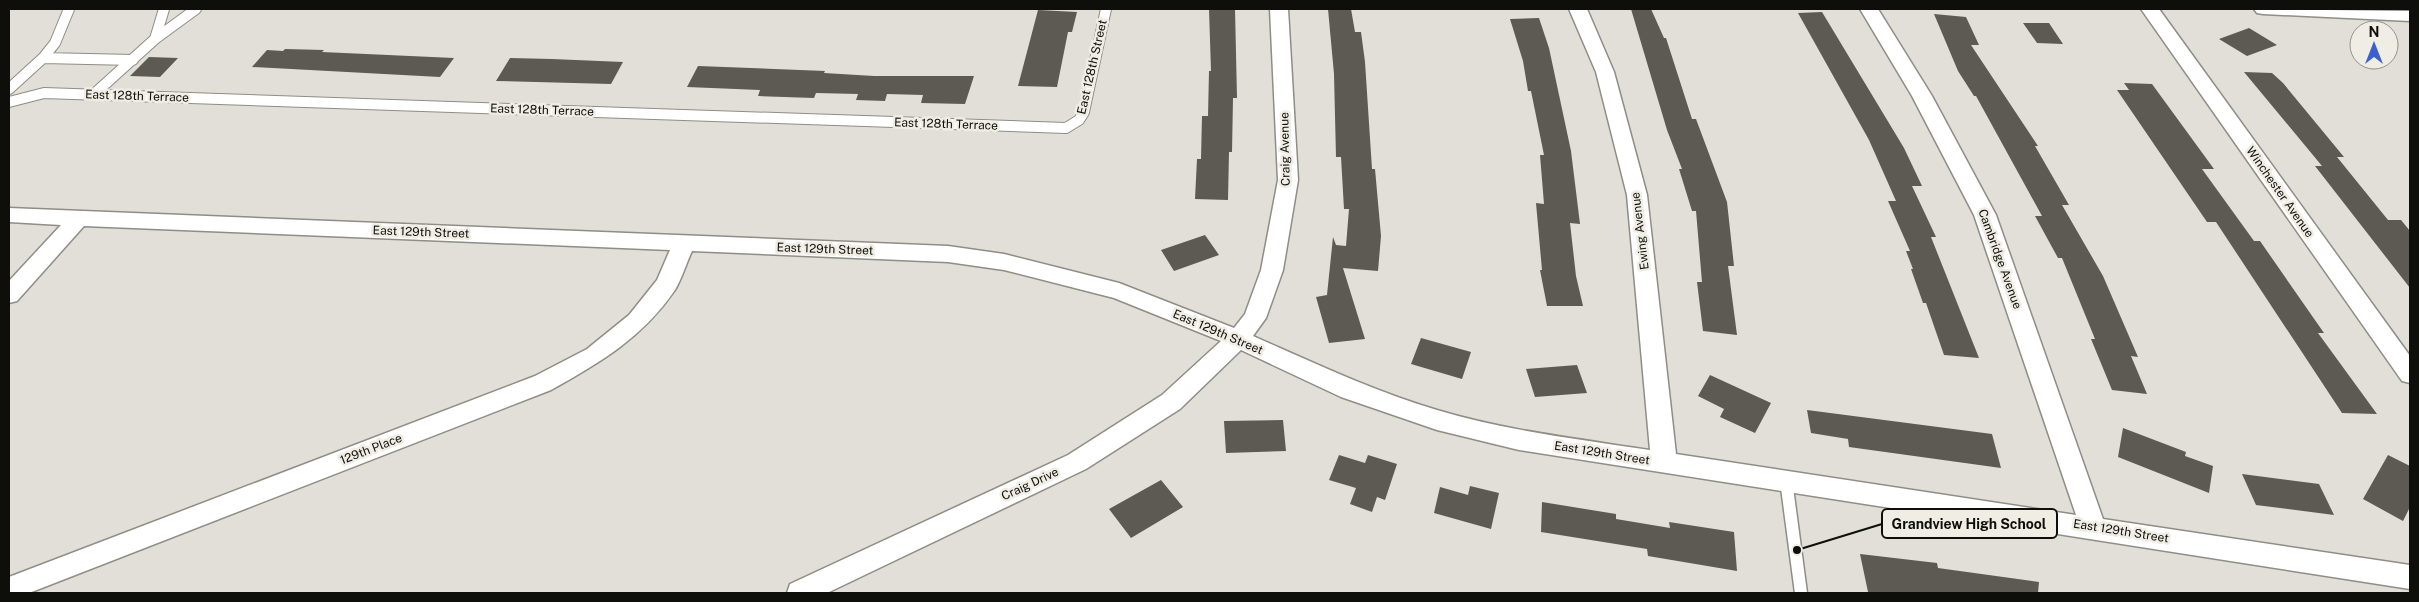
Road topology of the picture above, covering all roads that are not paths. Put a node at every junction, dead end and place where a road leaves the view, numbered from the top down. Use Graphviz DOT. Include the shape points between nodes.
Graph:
graph roads {
  1 [pos="69,9"];
  2 [pos="164,9"];
  3 [pos="196,9"];
  4 [pos="1106,9"];
  5 [pos="1279,9"];
  6 [pos="1578,9"];
  7 [pos="1869,9"];
  8 [pos="2150,9"];
  9 [pos="2263,9"];
  10 [pos="2410,16"];
  11 [pos="155,39"];
  12 [pos="43,58"];
  13 [pos="133,60"];
  14 [pos="9,89"];
  15 [pos="93,95"];
  16 [pos="11,99"];
  17 [pos="1074,123"];
  18 [pos="9,215"];
  19 [pos="78,218"];
  20 [pos="684,243"];
  21 [pos="9,295"];
  22 [pos="1238,339"];
  23 [pos="2410,374"];
  24 [pos="1664,462"];
  25 [pos="1786,480"];
  26 [pos="2093,526"];
  27 [pos="2410,576"];
  28 [pos="9,589"];
  29 [pos="800,593"];
  30 [pos="1801,593"];
  1 -- 12 [label="lane" via="55,43"];
  2 -- 11 [label="lane"];
  3 -- 11 [label="lane"];
  4 -- 17 [label="lane, East 128th Street" via="1084,112"];
  5 -- 22 [label="street, Craig Avenue" via="1288,180 1272,270 1255,318"];
  6 -- 24 [label="street, Ewing Avenue" via="1605,72 1637,196"];
  7 -- 26 [label="street, Cambridge Avenue" via="1922,96 1985,215"];
  8 -- 23 [label="street, Winchester Avenue"];
  9 -- 10 [label="street"];
  11 -- 13 [label="lane"];
  12 -- 13 [label="lane"];
  12 -- 14 [label="lane"];
  13 -- 15 [label="lane"];
  15 -- 16 [label="lane, East 128th Terrace" via="44,93"];
  15 -- 17 [label="lane, East 128th Terrace" via="1066,128"];
  18 -- 19 [label="street, East 129th Street"];
  19 -- 20 [label="street, East 129th Street"];
  19 -- 21 [label="street"];
  20 -- 22 [label="street, East 129th Street" via="948,254 1004,262 1119,290"];
  20 -- 28 [label="street, 129th Place" via="667,284 637,321 595,355 543,383"];
  22 -- 24 [label="street, East 129th Street" via="1349,390 1437,420 1519,440"];
  22 -- 29 [label="street, Craig Drive" via="1171,402 1077,462"];
  24 -- 25 [label="street, East 129th Street"];
  25 -- 26 [label="street, East 129th Street"];
  25 -- 30 [label="lane"];
  26 -- 27 [label="street, East 129th Street"];
}
